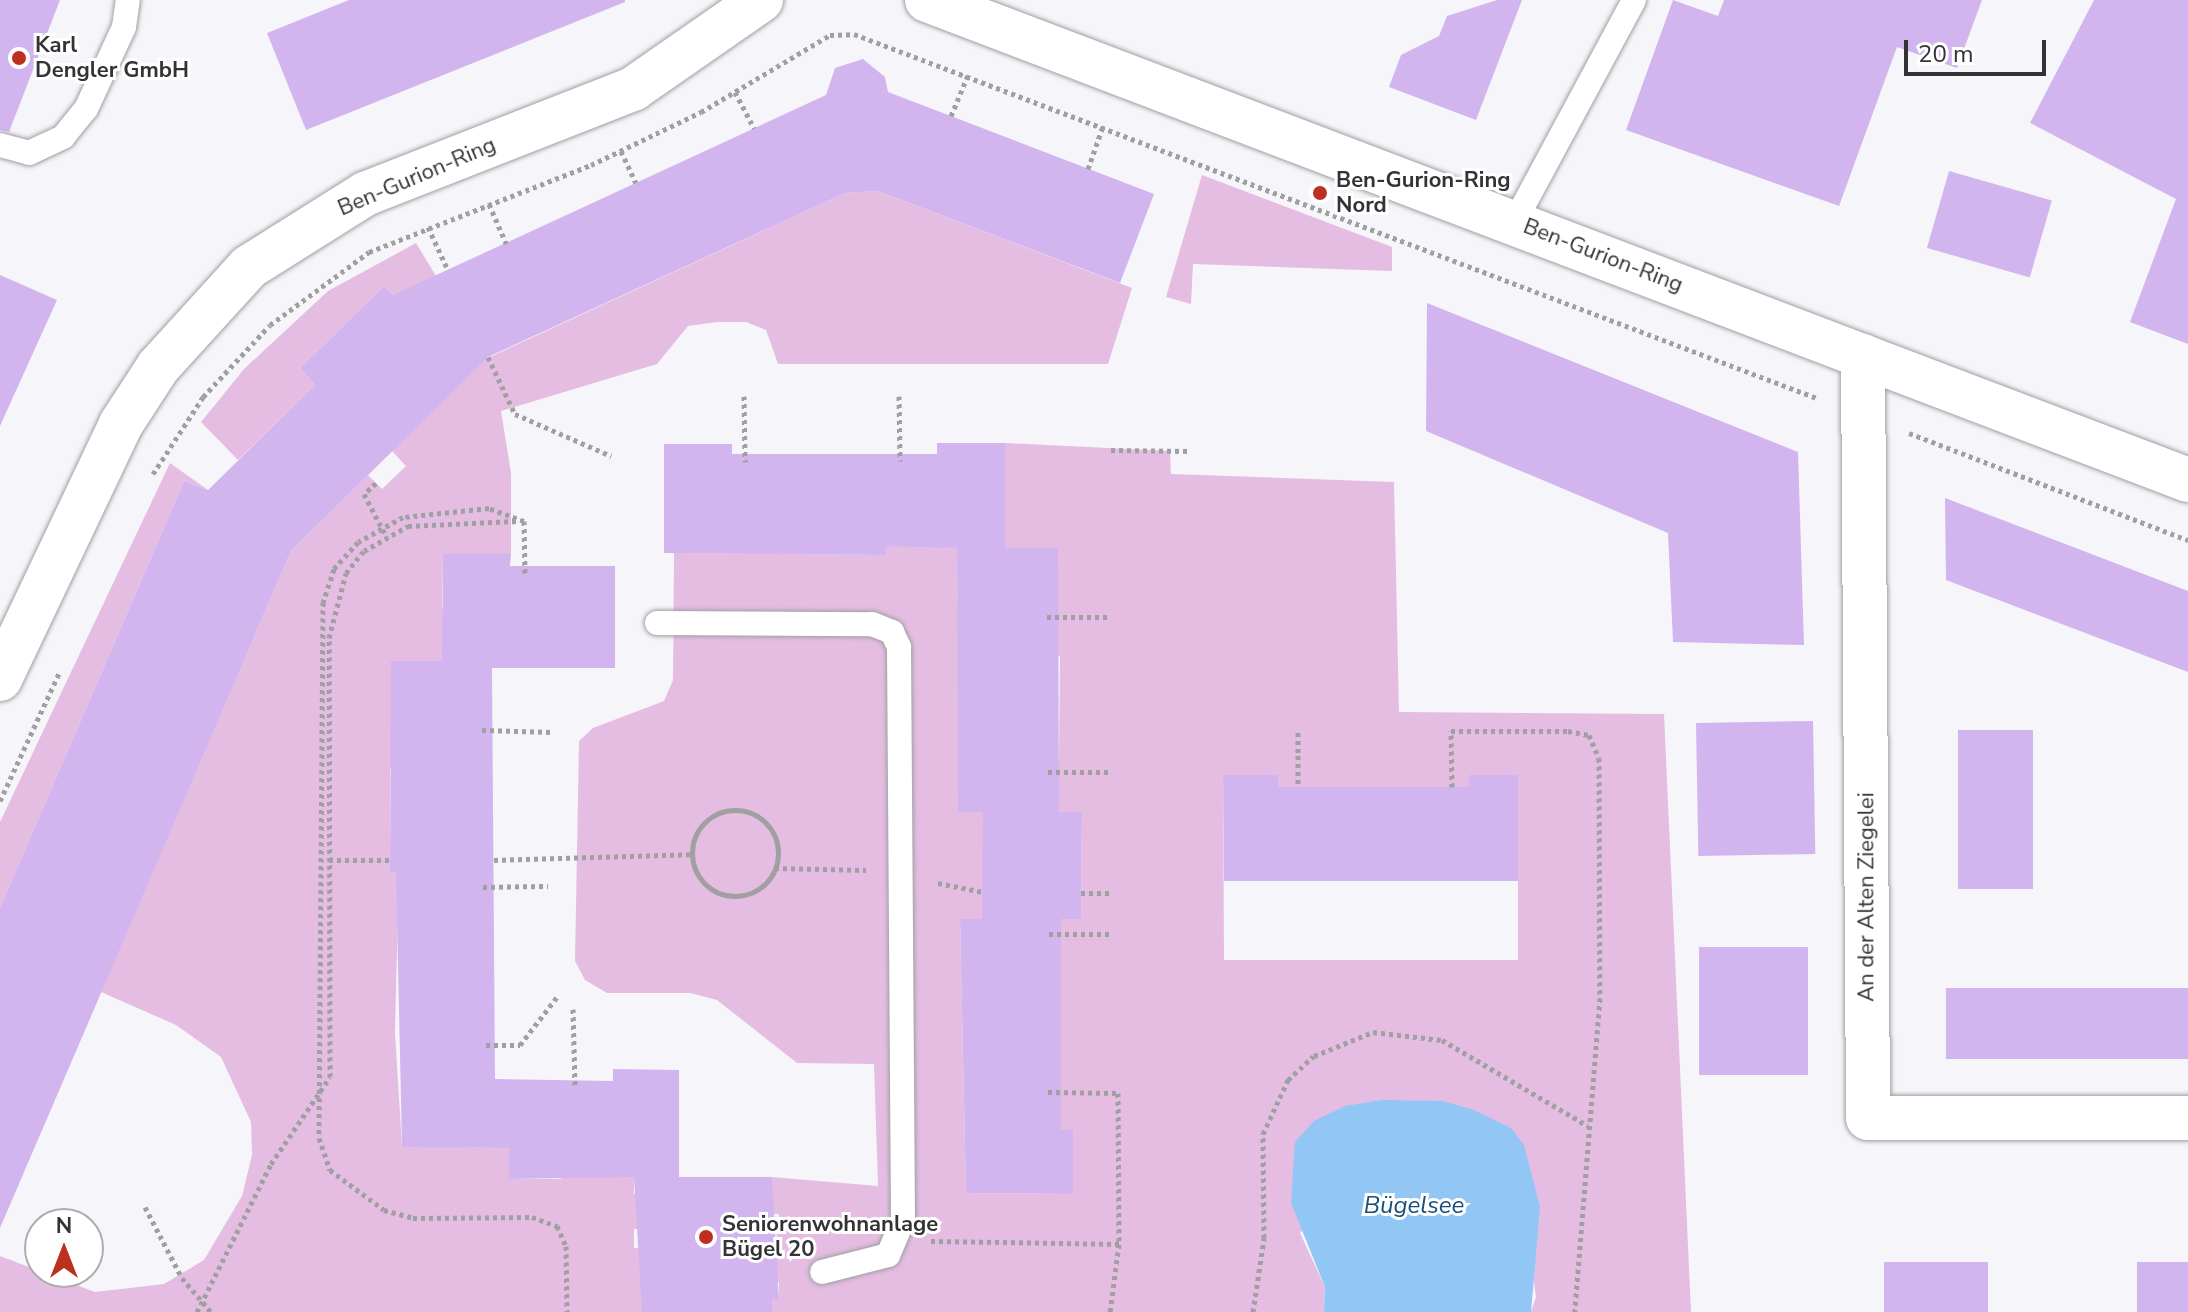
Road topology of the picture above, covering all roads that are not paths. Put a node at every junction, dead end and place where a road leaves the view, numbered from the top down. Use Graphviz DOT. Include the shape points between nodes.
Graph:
graph roads {
  1 [pos="128,0"];
  2 [pos="761,0"];
  3 [pos="927,0"];
  4 [pos="1634,0"];
  5 [pos="0,145"];
  6 [pos="1514,223"];
  7 [pos="1863,356"];
  8 [pos="2188,480"];
  9 [pos="657,623"];
  10 [pos="0,679"];
  11 [pos="2188,1118"];
  12 [pos="822,1272"];
  1 -- 5 [label="lane" via="124,27 86,109 63,137 29,153"];
  2 -- 10 [label="street, Ben-Gurion-Ring" via="704,46 633,89 365,194 249,267 158,367 121,424"];
  3 -- 6 [label="street, Ben-Gurion-Ring"];
  4 -- 6 [label="lane"];
  6 -- 7 [label="street, Ben-Gurion-Ring"];
  7 -- 8 [label="street, Ben-Gurion-Ring"];
  7 -- 11 [label="street, An der Alten Ziegelei" via="1868,1118"];
  9 -- 12 [label="lane" via="872,624 892,632 899,647 898,1240 888,1255"];
}
